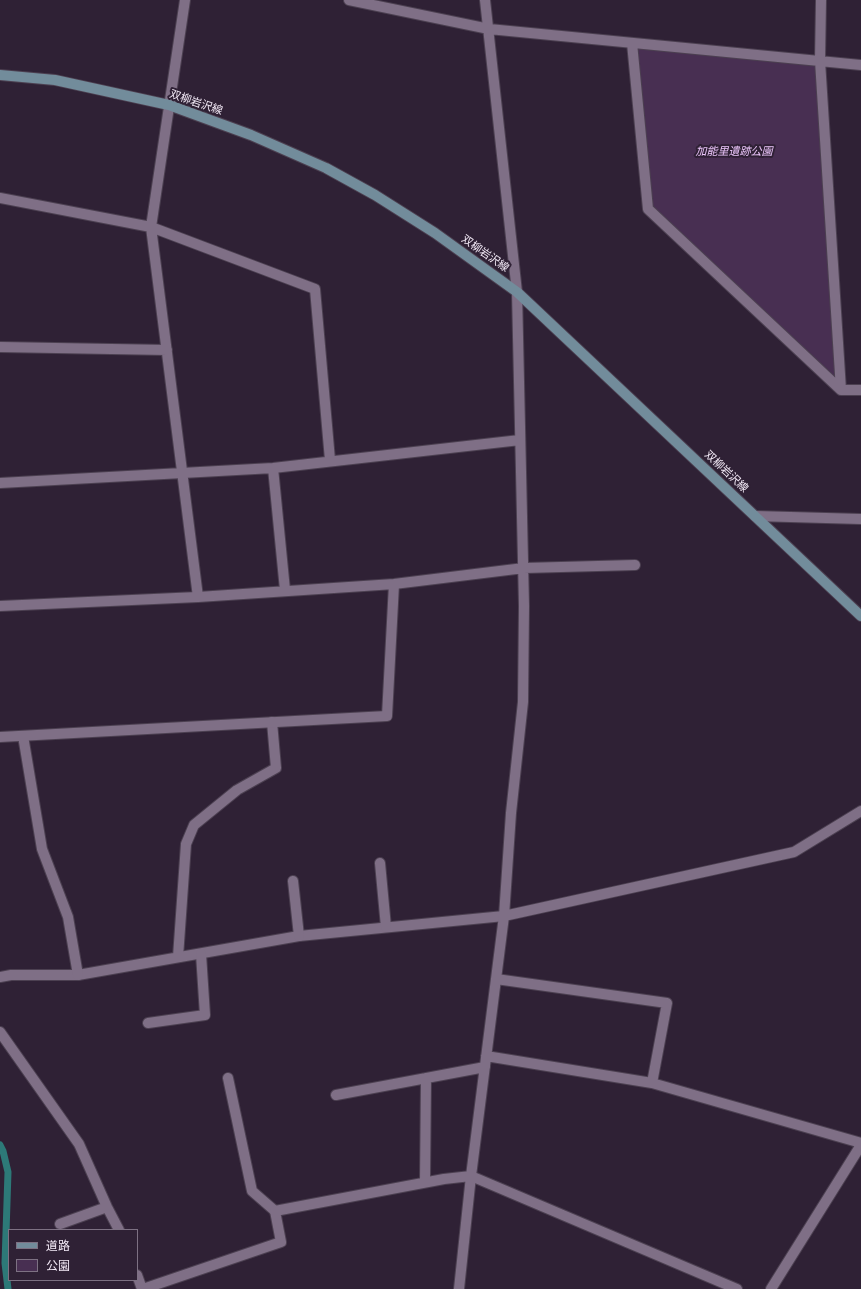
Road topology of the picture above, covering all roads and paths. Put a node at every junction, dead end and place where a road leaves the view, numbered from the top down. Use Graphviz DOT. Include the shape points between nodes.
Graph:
graph roads {
  1 [pos="184,0"];
  2 [pos="349,0"];
  3 [pos="485,0"];
  4 [pos="821,0"];
  5 [pos="489,29"];
  6 [pos="632,43"];
  7 [pos="820,61"];
  8 [pos="861,65"];
  9 [pos="0,75"];
  10 [pos="169,105"];
  11 [pos="0,198"];
  12 [pos="151,227"];
  13 [pos="517,292"];
  14 [pos="0,347"];
  15 [pos="167,350"];
  16 [pos="841,390"];
  17 [pos="861,390"];
  18 [pos="520,440"];
  19 [pos="330,460"];
  20 [pos="273,468"];
  21 [pos="182,474"];
  22 [pos="0,483"];
  23 [pos="755,516"];
  24 [pos="861,519"];
  25 [pos="635,565"];
  26 [pos="524,568"];
  27 [pos="394,584"];
  28 [pos="285,590"];
  29 [pos="198,597"];
  30 [pos="0,606"];
  31 [pos="861,616"];
  32 [pos="272,722"];
  33 [pos="23,736"];
  34 [pos="0,737"];
  35 [pos="861,811"];
  36 [pos="380,863"];
  37 [pos="293,881"];
  38 [pos="504,916"];
  39 [pos="386,927"];
  40 [pos="299,936"];
  41 [pos="201,954"];
  42 [pos="178,957"];
  43 [pos="78,975"];
  44 [pos="0,977"];
  45 [pos="496,979"];
  46 [pos="148,1023"];
  47 [pos="0,1032"];
  48 [pos="486,1056"];
  49 [pos="485,1067"];
  50 [pos="228,1078"];
  51 [pos="426,1078"];
  52 [pos="652,1083"];
  53 [pos="336,1095"];
  54 [pos="861,1144"];
  55 [pos="471,1176"];
  56 [pos="425,1182"];
  57 [pos="107,1207"];
  58 [pos="275,1211"];
  59 [pos="60,1224"];
  60 [pos="118,1229"];
  61 [pos="138,1277"];
  62 [pos="143,1289"];
  63 [pos="459,1289"];
  64 [pos="736,1289"];
  65 [pos="770,1289"];
  1 -- 10 [label="street"];
  2 -- 5 [label="street"];
  3 -- 5 [label="street"];
  4 -- 7 [label="street"];
  5 -- 6 [label="street"];
  5 -- 13 [label="street"];
  6 -- 7 [label="street"];
  6 -- 16 [label="street" via="648,209"];
  7 -- 8 [label="street"];
  7 -- 16 [label="street"];
  9 -- 10 [label="street, 双柳岩沢線" via="55,80"];
  10 -- 12 [label="street"];
  10 -- 13 [label="street, 双柳岩沢線" via="252,135 326,168 435,233"];
  11 -- 12 [label="street"];
  12 -- 15 [label="street"];
  12 -- 19 [label="street" via="315,290"];
  13 -- 18 [label="street"];
  13 -- 23 [label="street, 双柳岩沢線"];
  14 -- 15 [label="street"];
  15 -- 21 [label="street"];
  16 -- 17 [label="street"];
  18 -- 19 [label="street"];
  18 -- 26 [label="street"];
  19 -- 20 [label="street"];
  20 -- 21 [label="street"];
  20 -- 28 [label="street"];
  21 -- 22 [label="street"];
  21 -- 29 [label="street"];
  23 -- 24 [label="street"];
  23 -- 31 [label="street, 双柳岩沢線"];
  25 -- 26 [label="street"];
  26 -- 27 [label="street"];
  26 -- 38 [label="street" via="523,702"];
  27 -- 28 [label="street"];
  27 -- 32 [label="street" via="388,716"];
  28 -- 29 [label="street"];
  29 -- 30 [label="street"];
  32 -- 33 [label="street"];
  32 -- 42 [label="street" via="276,768 236,790 194,826 186,844"];
  33 -- 34 [label="street"];
  33 -- 43 [label="street" via="42,849 68,917"];
  35 -- 38 [label="street" via="794,852"];
  36 -- 39 [label="street"];
  37 -- 40 [label="street"];
  38 -- 39 [label="street"];
  38 -- 45 [label="street"];
  39 -- 40 [label="street"];
  40 -- 41 [label="street"];
  41 -- 42 [label="street"];
  41 -- 46 [label="street" via="205,1015"];
  42 -- 43 [label="street"];
  43 -- 44 [label="street"];
  45 -- 48 [label="street"];
  45 -- 52 [label="street" via="667,1003"];
  47 -- 57 [label="street" via="79,1144"];
  48 -- 49 [label="street"];
  48 -- 52 [label="street"];
  49 -- 51 [label="street"];
  49 -- 55 [label="street"];
  50 -- 58 [label="street" via="252,1191"];
  51 -- 53 [label="street"];
  51 -- 56 [label="street"];
  52 -- 54 [label="street"];
  54 -- 65 [label="street"];
  55 -- 56 [label="street"];
  55 -- 63 [label="street"];
  55 -- 64 [label="street"];
  56 -- 58 [label="street"];
  57 -- 59 [label="street"];
  57 -- 60 [label="street"];
  58 -- 62 [label="street" via="281,1242"];
  61 -- 62 [label="street"];
}
